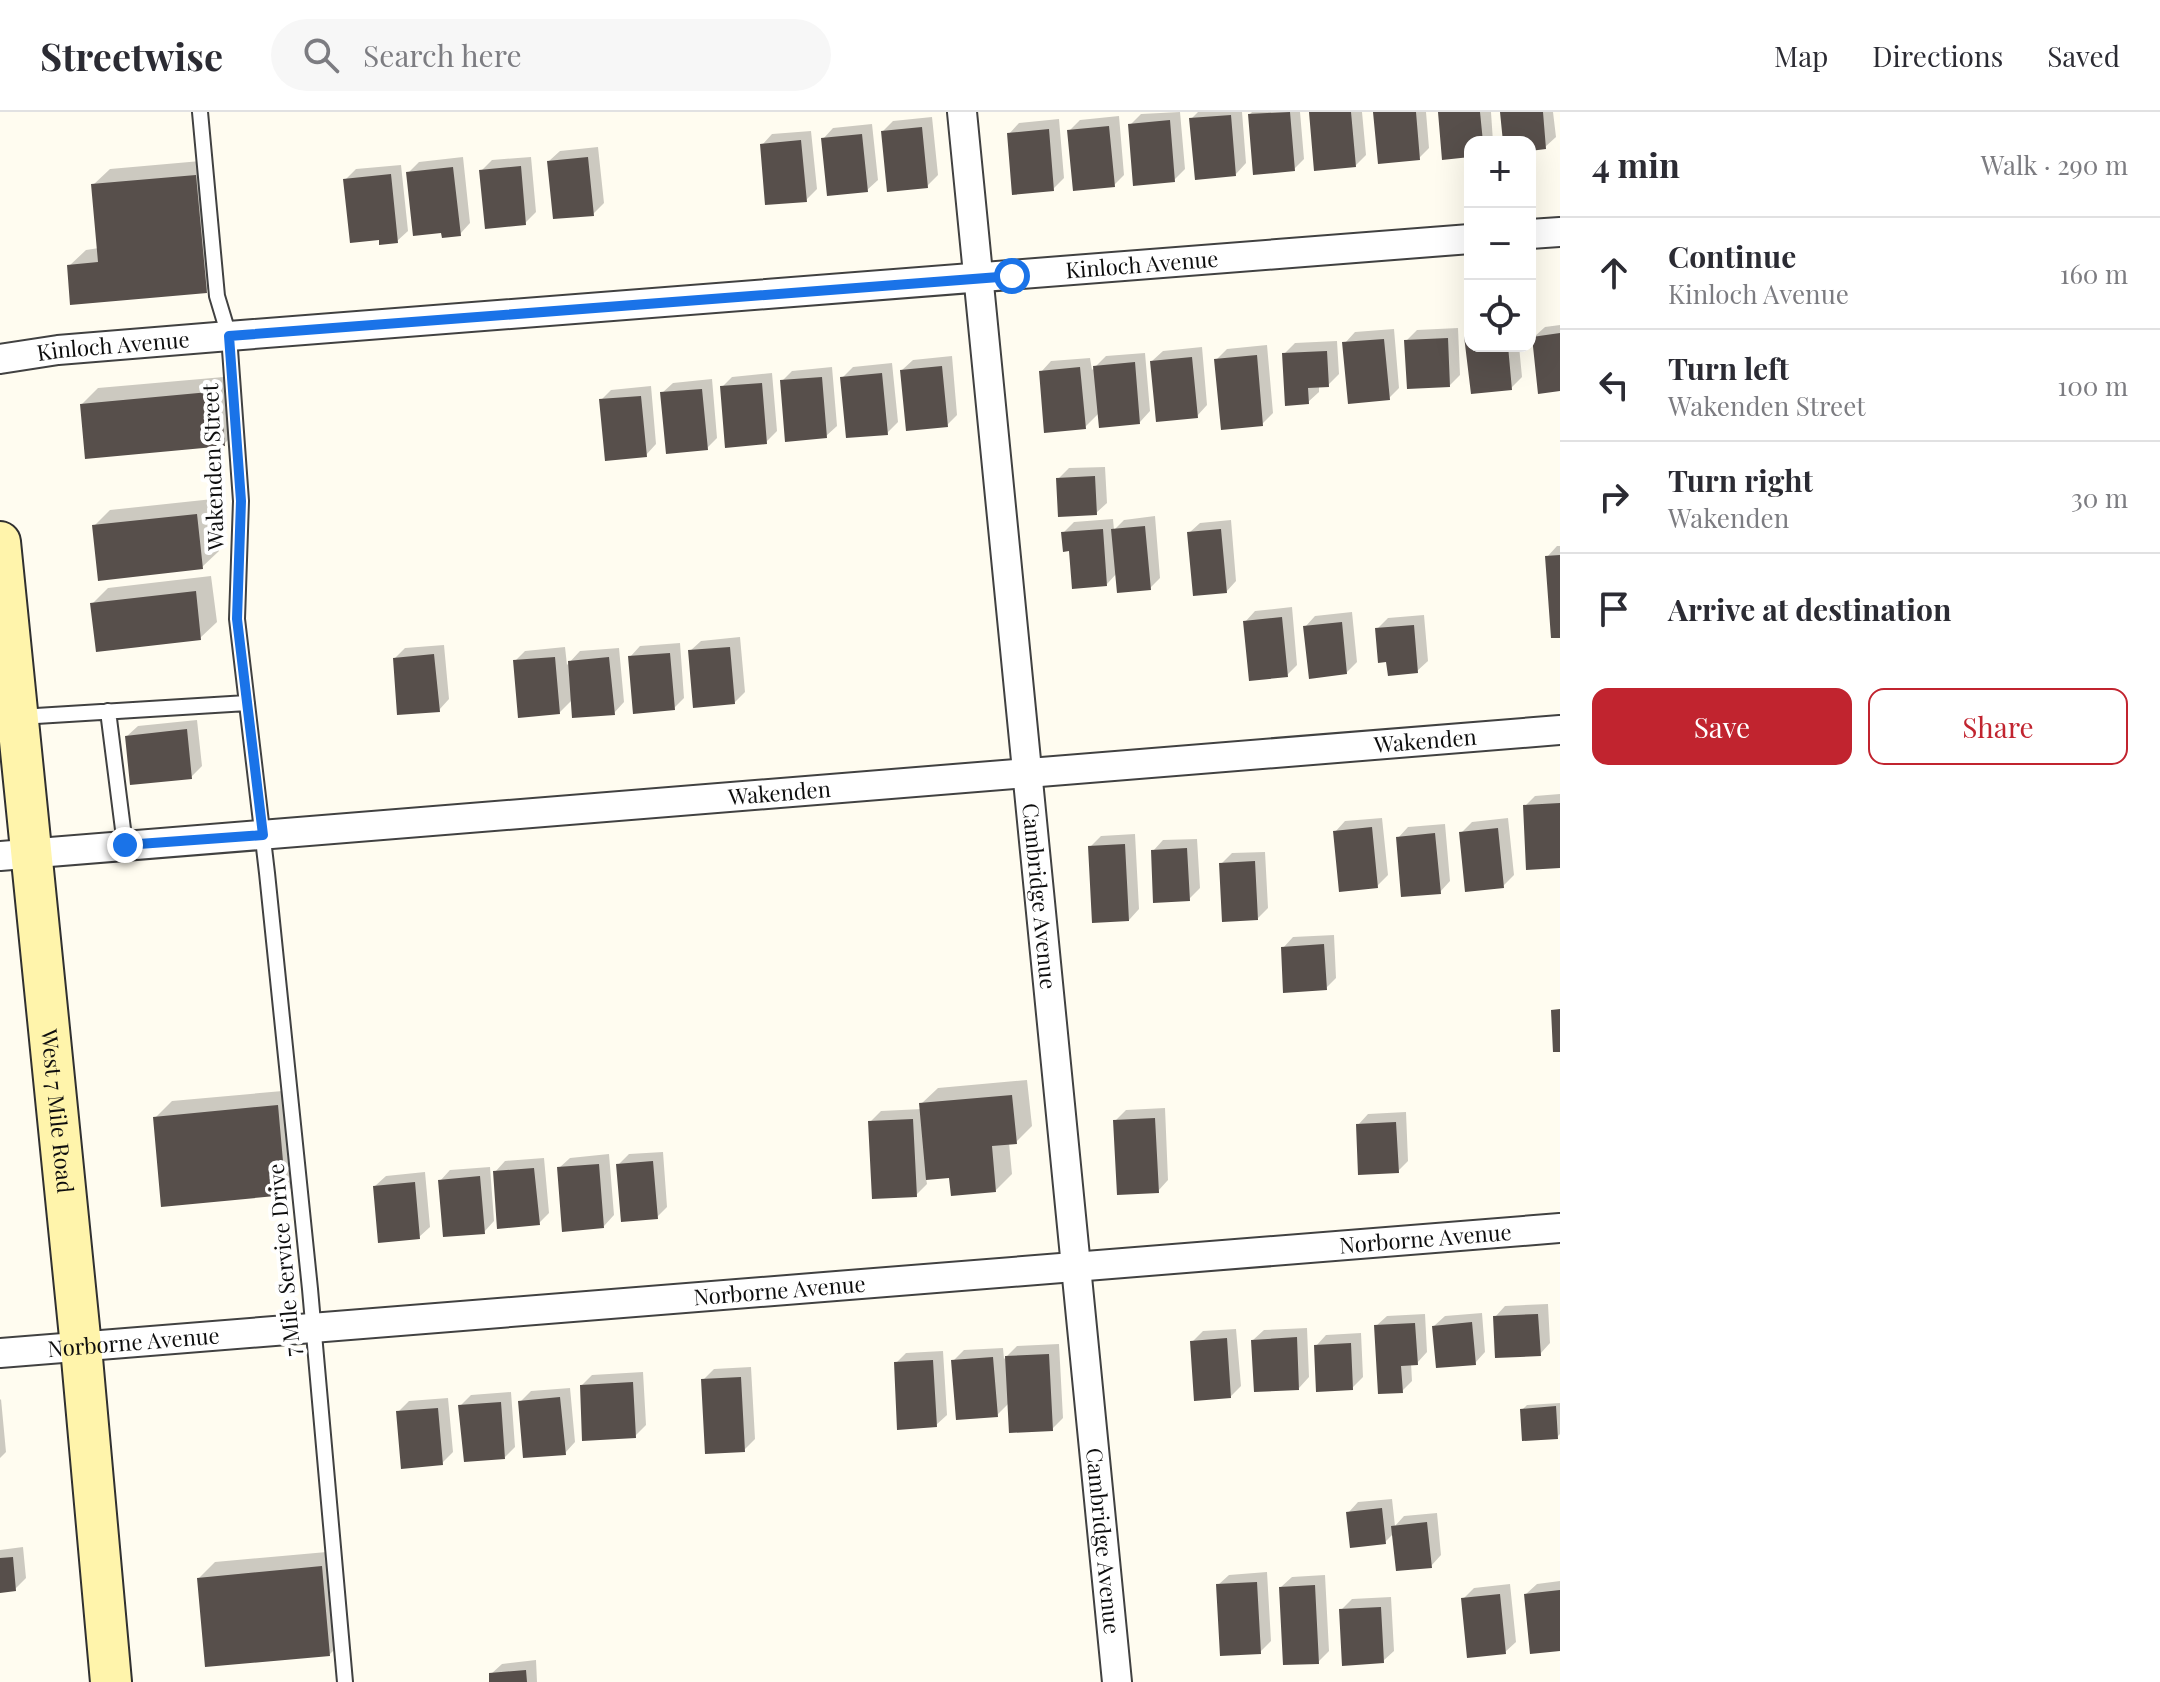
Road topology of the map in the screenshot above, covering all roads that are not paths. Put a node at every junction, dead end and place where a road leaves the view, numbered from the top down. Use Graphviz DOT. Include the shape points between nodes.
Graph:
graph roads {
  1 [pos="200,112"];
  2 [pos="962,112"];
  3 [pos="1560,232"];
  4 [pos="1536,234"];
  5 [pos="1464,239"];
  6 [pos="978,279"];
  7 [pos="229,336"];
  8 [pos="0,359"];
  9 [pos="0,542"];
  10 [pos="247,703"];
  11 [pos="108,711"];
  12 [pos="17,717"];
  13 [pos="1560,730"];
  14 [pos="1025,772"];
  15 [pos="263,835"];
  16 [pos="125,845"];
  17 [pos="15,854"];
  18 [pos="1560,1228"];
  19 [pos="1076,1267"];
  20 [pos="313,1327"];
  21 [pos="81,1347"];
  22 [pos="0,1353"];
  23 [pos="111,1682"];
  24 [pos="345,1682"];
  25 [pos="1117,1682"];
  1 -- 7 [label="lane" via="217,296"];
  2 -- 6 [label="street, Cambridge Avenue"];
  3 -- 4 [label="street"];
  5 -- 6 [label="street, Kinloch Avenue"];
  6 -- 7 [label="street, Kinloch Avenue"];
  6 -- 14 [label="street, Cambridge Avenue"];
  7 -- 8 [label="street, Kinloch Avenue"];
  7 -- 10 [label="lane, Wakenden Street" via="241,501 237,619"];
  9 -- 12 [label="main road, West 7 Mile Road"];
  10 -- 11 [label="lane"];
  10 -- 15 [label="lane, Wakenden Street"];
  11 -- 12 [label="lane"];
  11 -- 16 [label="lane"];
  12 -- 17 [label="main road, West 7 Mile Road"];
  13 -- 14 [label="street, Wakenden"];
  14 -- 15 [label="street, Wakenden"];
  14 -- 19 [label="street, Cambridge Avenue"];
  15 -- 16 [label="street, Wakenden"];
  15 -- 20 [label="lane, 7 Mile Service Drive"];
  16 -- 17 [label="street, Wakenden"];
  17 -- 21 [label="main road, West 7 Mile Road"];
  18 -- 19 [label="street, Norborne Avenue"];
  19 -- 20 [label="street, Norborne Avenue"];
  19 -- 25 [label="street, Cambridge Avenue"];
  20 -- 21 [label="street, Norborne Avenue"];
  20 -- 24 [label="lane, 7 Mile Service Drive"];
  21 -- 22 [label="street, Norborne Avenue"];
  21 -- 23 [label="main road, West 7 Mile Road"];
}
